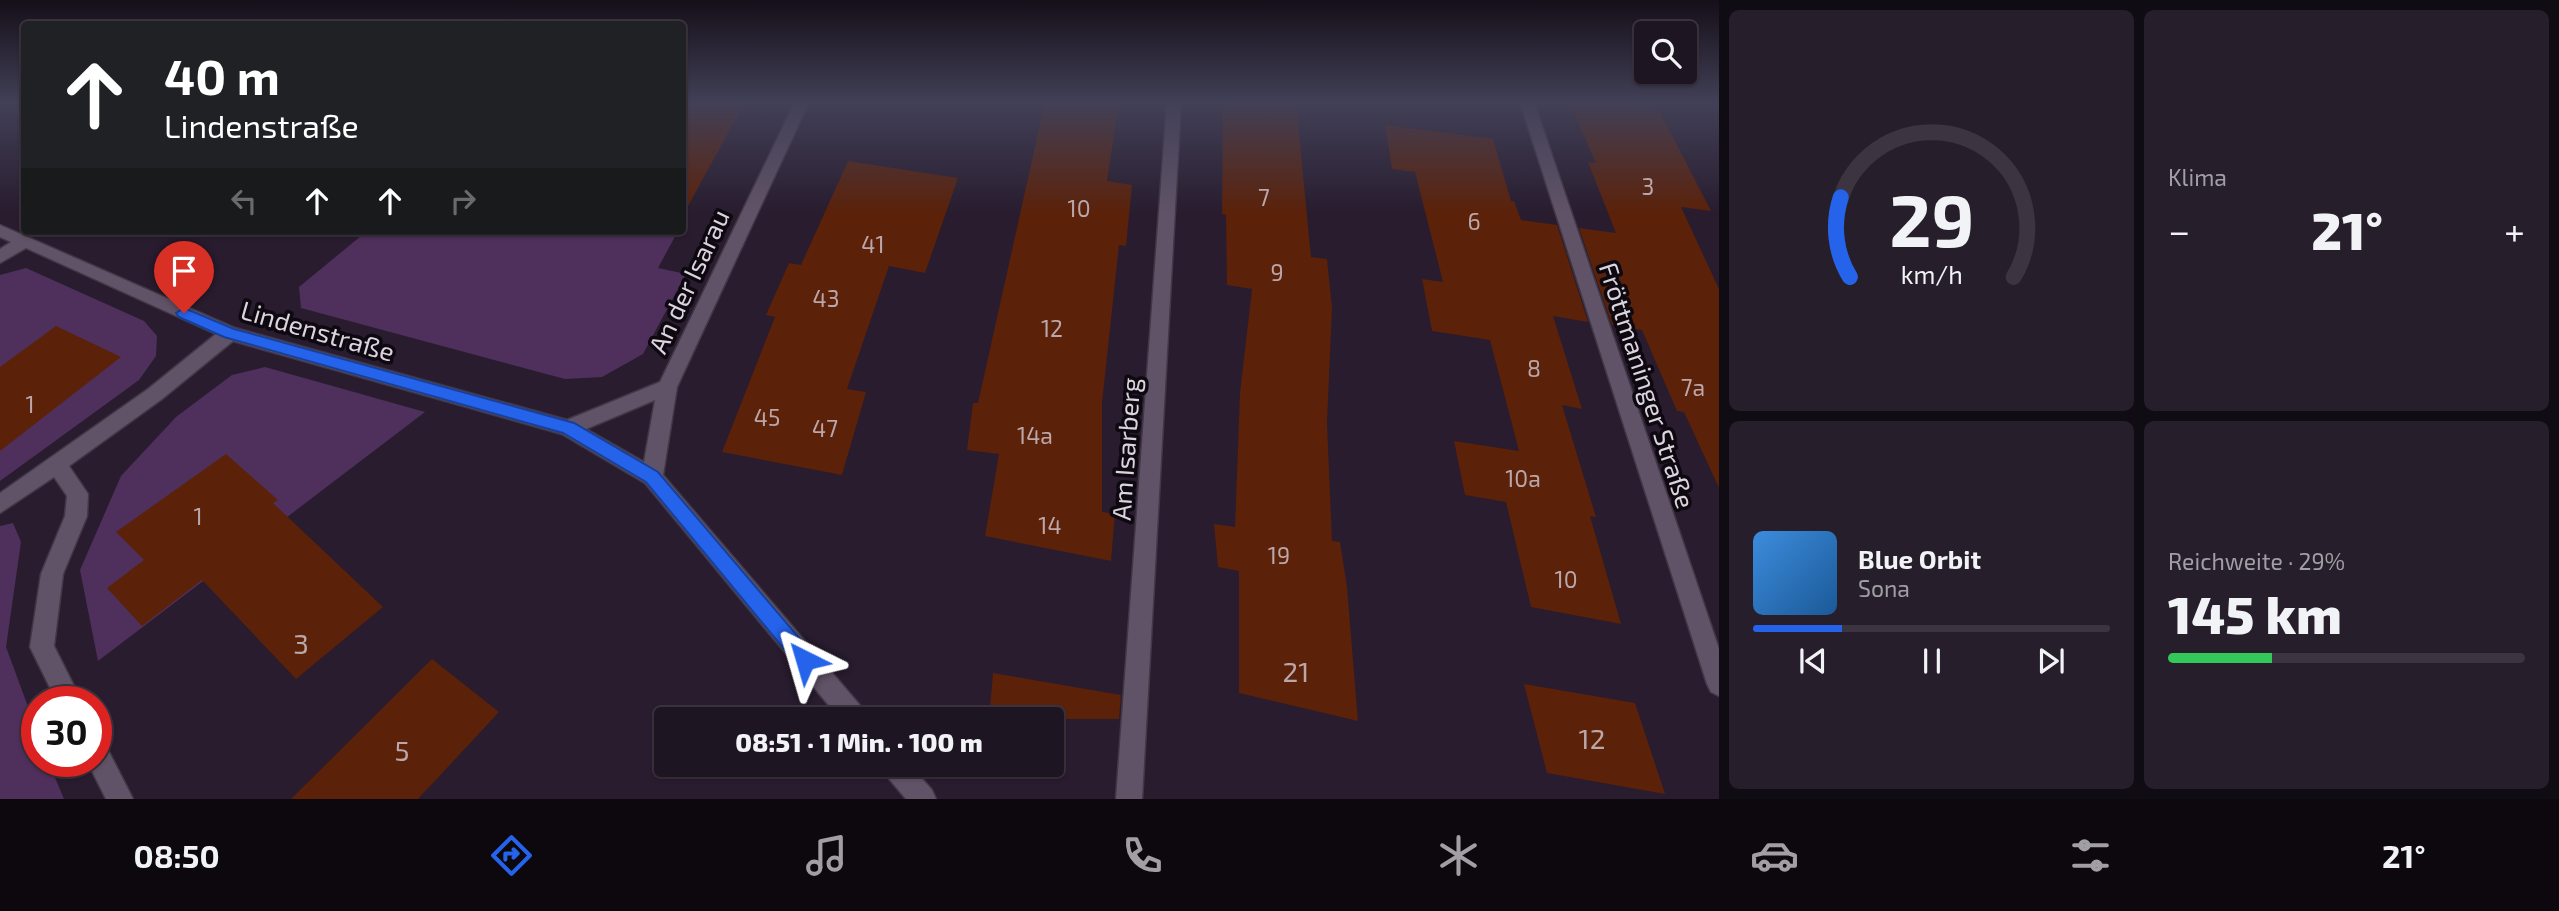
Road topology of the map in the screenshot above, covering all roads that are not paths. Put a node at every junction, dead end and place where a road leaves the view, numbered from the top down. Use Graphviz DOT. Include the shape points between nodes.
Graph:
graph roads {
  1 [pos="784,139"];
  2 [pos="1172,139"];
  3 [pos="1539,139"];
  4 [pos="0,230"];
  5 [pos="23,242"];
  6 [pos="0,257"];
  7 [pos="230,333"];
  8 [pos="667,387"];
  9 [pos="568,428"];
  10 [pos="56,464"];
  11 [pos="652,477"];
  12 [pos="0,504"];
  13 [pos="1719,684"];
  14 [pos="62,686"];
  15 [pos="845,707"];
  16 [pos="109,777"];
  17 [pos="904,777"];
  18 [pos="120,799"];
  19 [pos="923,799"];
  20 [pos="1129,799"];
  1 -- 8 [label="street, An der Isarau"];
  2 -- 20 [label="street, Am Isarberg"];
  3 -- 13 [label="street, Fröttmaninger Straße"];
  4 -- 5 [label="street, Lindenstraße"];
  5 -- 6 [label="street"];
  5 -- 7 [label="street, Lindenstraße"];
  7 -- 9 [label="street, Lindenstraße"];
  7 -- 10 [label="street" via="155,394"];
  8 -- 9 [label="street, An der Isarau"];
  8 -- 11 [label="street"];
  9 -- 11 [label="street, Lindenstraße"];
  10 -- 12 [label="street"];
  10 -- 14 [label="street" via="78,494 76,516 51,574 42,648"];
  11 -- 15 [label="street, Lindenstraße"];
  16 -- 18 [label="street"];
  17 -- 19 [label="street"];
}
